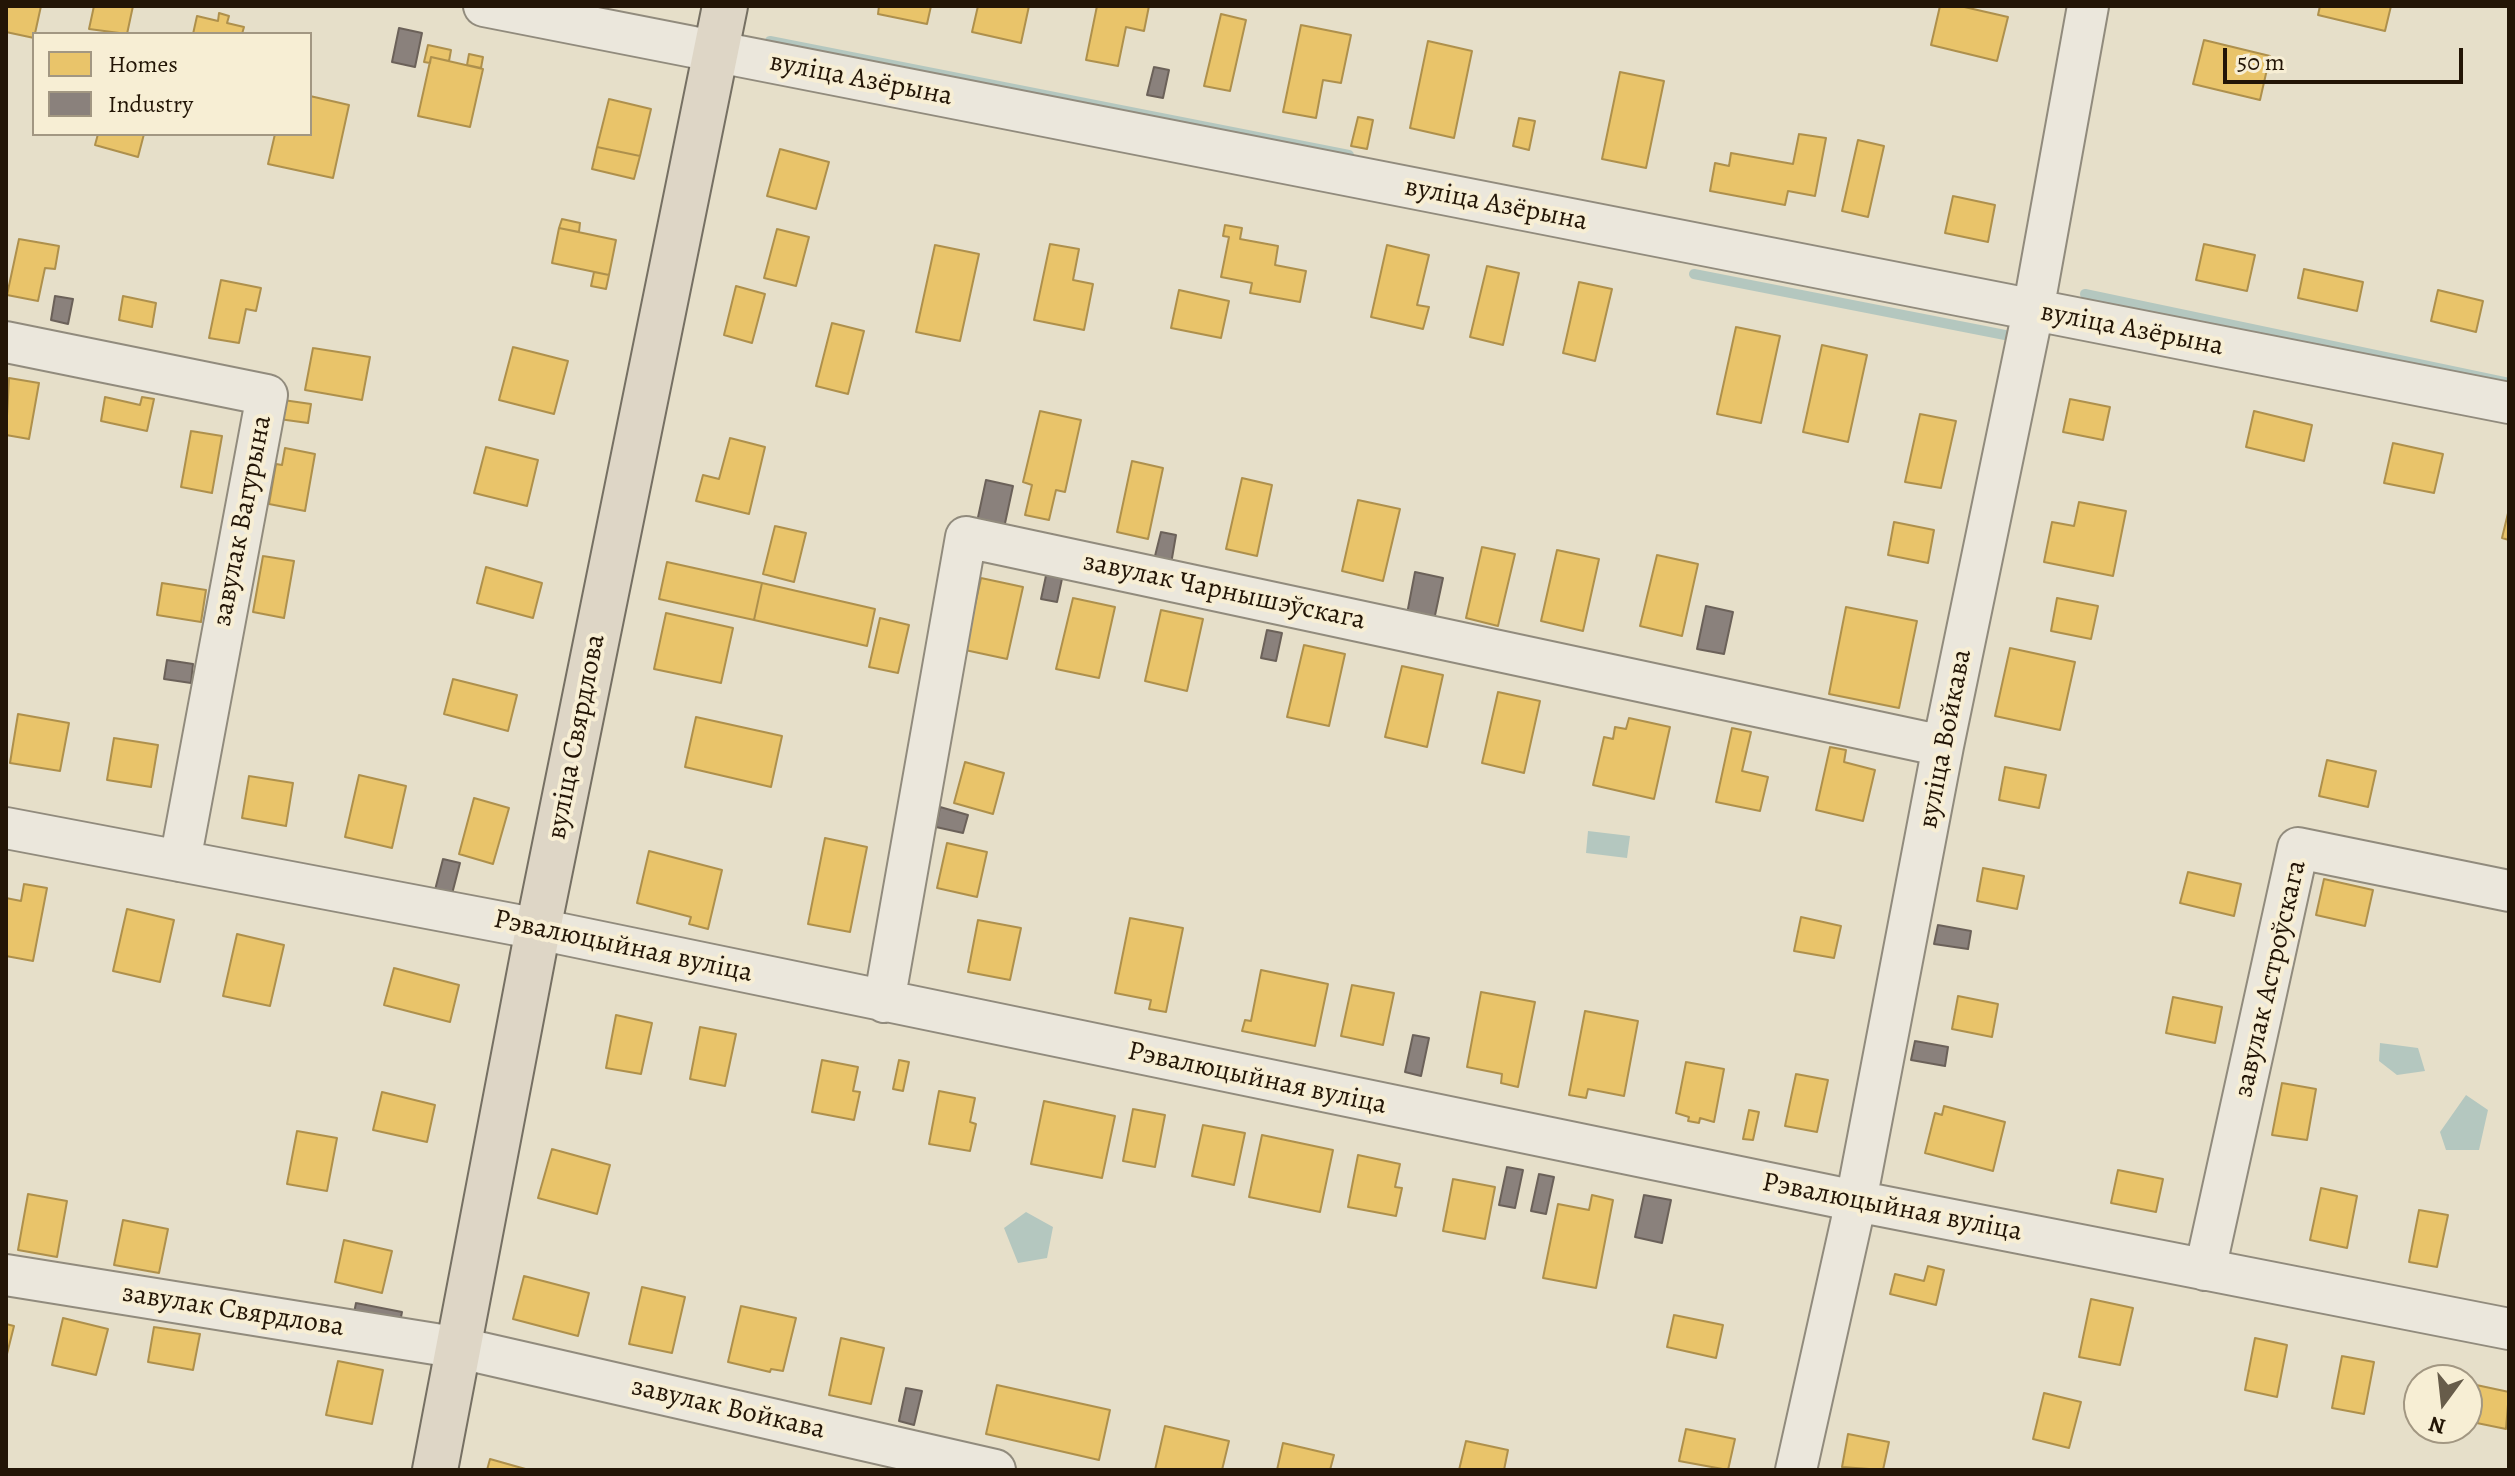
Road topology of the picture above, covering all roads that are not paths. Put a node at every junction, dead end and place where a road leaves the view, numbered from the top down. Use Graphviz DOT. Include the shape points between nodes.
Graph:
graph roads {
  1 [pos="484,6"];
  2 [pos="725,6"];
  3 [pos="2088,6"];
  4 [pos="715,52"];
  5 [pos="2033,311"];
  6 [pos="6,342"];
  7 [pos="2509,403"];
  8 [pos="1943,746"];
  9 [pos="6,828"];
  10 [pos="180,861"];
  11 [pos="2509,891"];
  12 [pos="538,929"];
  13 [pos="884,1002"];
  14 [pos="1856,1201"];
  15 [pos="2205,1270"];
  16 [pos="6,1275"];
  17 [pos="2509,1329"];
  18 [pos="460,1348"];
  19 [pos="435,1470"];
  20 [pos="995,1470"];
  21 [pos="1796,1470"];
  1 -- 4 [label="street, вуліца Азёрына"];
  2 -- 4 [label="main road, вуліца Свярдлова"];
  3 -- 5 [label="street, вуліца Войкава"];
  4 -- 5 [label="street, вуліца Азёрына"];
  4 -- 12 [label="main road, вуліца Свярдлова"];
  5 -- 7 [label="street, вуліца Азёрына"];
  5 -- 8 [label="street, вуліца Войкава"];
  6 -- 10 [label="street, завулак Вагурына" via="267,395"];
  8 -- 13 [label="street, завулак Чарнышэўскага" via="966,537"];
  8 -- 14 [label="street, вуліца Войкава"];
  9 -- 10 [label="street, Рэвалюцыйная вуліца"];
  10 -- 12 [label="street, Рэвалюцыйная вуліца"];
  11 -- 15 [label="street, завулак Астроўскага" via="2298,848"];
  12 -- 13 [label="street, Рэвалюцыйная вуліца"];
  12 -- 18 [label="main road, вуліца Свярдлова"];
  13 -- 14 [label="street, Рэвалюцыйная вуліца"];
  14 -- 15 [label="street, Рэвалюцыйная вуліца"];
  14 -- 21 [label="street, вуліца Войкава"];
  15 -- 17 [label="street, Рэвалюцыйная вуліца"];
  16 -- 18 [label="street, завулак Свярдлова"];
  18 -- 19 [label="main road, вуліца Свярдлова"];
  18 -- 20 [label="street, завулак Войкава"];
}
